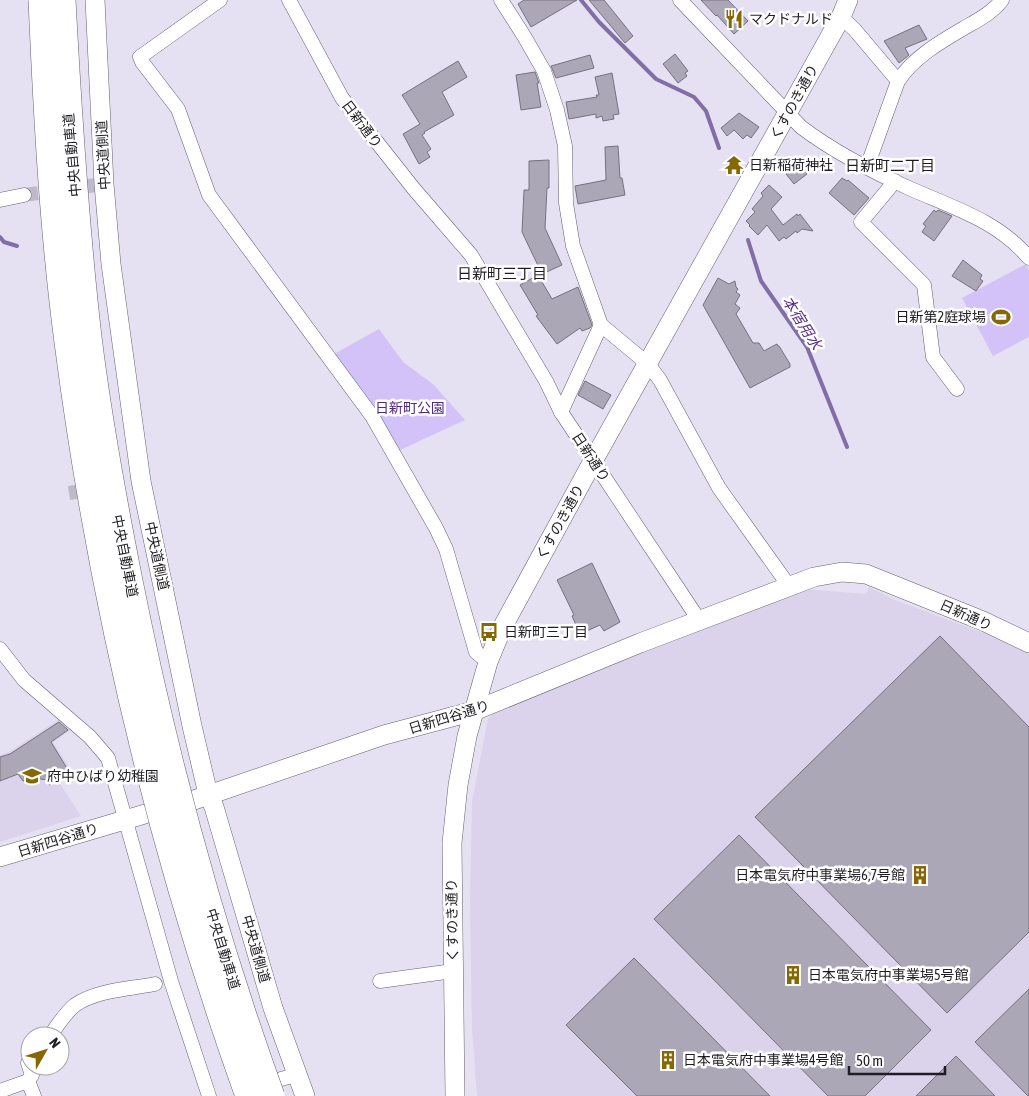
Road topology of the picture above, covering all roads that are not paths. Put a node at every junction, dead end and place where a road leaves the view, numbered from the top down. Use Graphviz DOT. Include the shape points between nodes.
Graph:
graph roads {
  1 [pos="41,0"];
  2 [pos="62,0"];
  3 [pos="95,0"];
  4 [pos="220,0"];
  5 [pos="289,0"];
  6 [pos="501,0"];
  7 [pos="680,0"];
  8 [pos="1002,0"];
  9 [pos="845,8"];
  10 [pos="898,81"];
  11 [pos="787,114"];
  12 [pos="867,167"];
  13 [pos="895,181"];
  14 [pos="24,195"];
  15 [pos="0,200"];
  16 [pos="1029,258"];
  17 [pos="601,325"];
  18 [pos="648,364"];
  19 [pos="957,389"];
  20 [pos="561,412"];
  21 [pos="593,461"];
  22 [pos="789,586"];
  23 [pos="699,620"];
  24 [pos="1029,643"];
  25 [pos="0,649"];
  26 [pos="488,662"];
  27 [pos="474,711"];
  28 [pos="201,797"];
  29 [pos="145,814"];
  30 [pos="126,819"];
  31 [pos="0,857"];
  32 [pos="453,971"];
  33 [pos="380,982"];
  34 [pos="155,984"];
  35 [pos="58,1026"];
  36 [pos="31,1076"];
  37 [pos="28,1081"];
  38 [pos="283,1083"];
  39 [pos="0,1091"];
  40 [pos="34,1096"];
  41 [pos="209,1096"];
  42 [pos="248,1096"];
  43 [pos="305,1096"];
  44 [pos="455,1096"];
  1 -- 42 [label="highway, 中央自動車道, bridge" via="46,115 66,330 95,525 152,782 193,927"];
  2 -- 38 [label="highway, 中央自動車道, bridge" via="88,328 119,524 142,641 172,773 214,924"];
  3 -- 28 [label="street, 中央道側道" via="111,264 141,481 192,726"];
  4 -- 26 [label="street" via="140,57 142,62 178,109 209,195 372,416 442,542 476,652"];
  5 -- 20 [label="street, 日新通り" via="342,98 414,189 472,255"];
  6 -- 17 [label="street" via="544,71 557,110 565,146 566,203 573,246"];
  7 -- 11 [label="street"];
  8 -- 10 [label="street" via="984,17 930,49 911,64"];
  9 -- 10 [label="street" via="854,29"];
  9 -- 11 [label="street, くすのき通り"];
  10 -- 12 [label="street"];
  11 -- 12 [label="street" via="822,143"];
  11 -- 18 [label="street, くすのき通り"];
  12 -- 13 [label="street"];
  13 -- 16 [label="street" via="961,209 991,226 1018,245"];
  13 -- 19 [label="street" via="861,222 924,285 932,357"];
  14 -- 15 [label="street"];
  17 -- 18 [label="street"];
  17 -- 20 [label="street"];
  18 -- 21 [label="street, くすのき通り"];
  18 -- 22 [label="street" via="660,380 718,488"];
  20 -- 21 [label="street, 日新通り"];
  21 -- 23 [label="street, 日新通り"];
  21 -- 26 [label="street, くすのき通り" via="526,582"];
  22 -- 23 [label="street, 日新通り"];
  22 -- 24 [label="street, 日新通り" via="828,574 866,574"];
  23 -- 27 [label="street, 日新四谷通り"];
  25 -- 30 [label="street" via="24,680 90,737 108,758"];
  26 -- 27 [label="street, くすのき通り"];
  27 -- 28 [label="street, 日新四谷通り" via="384,735"];
  27 -- 32 [label="street, くすのき通り" via="462,758 454,814 451,873"];
  28 -- 38 [label="street, 中央道側道" via="214,808 273,1008"];
  29 -- 30 [label="street, 日新四谷通り"];
  30 -- 31 [label="street, 日新四谷通り"];
  30 -- 41 [label="street" via="174,989"];
  32 -- 33 [label="street"];
  32 -- 44 [label="street, くすのき通り"];
  34 -- 35 [label="street" via="87,998 74,1006"];
  36 -- 37 [label="street"];
  37 -- 39 [label="street"];
  37 -- 40 [label="street"];
  38 -- 43 [label="street, 中央道側道"];
}
